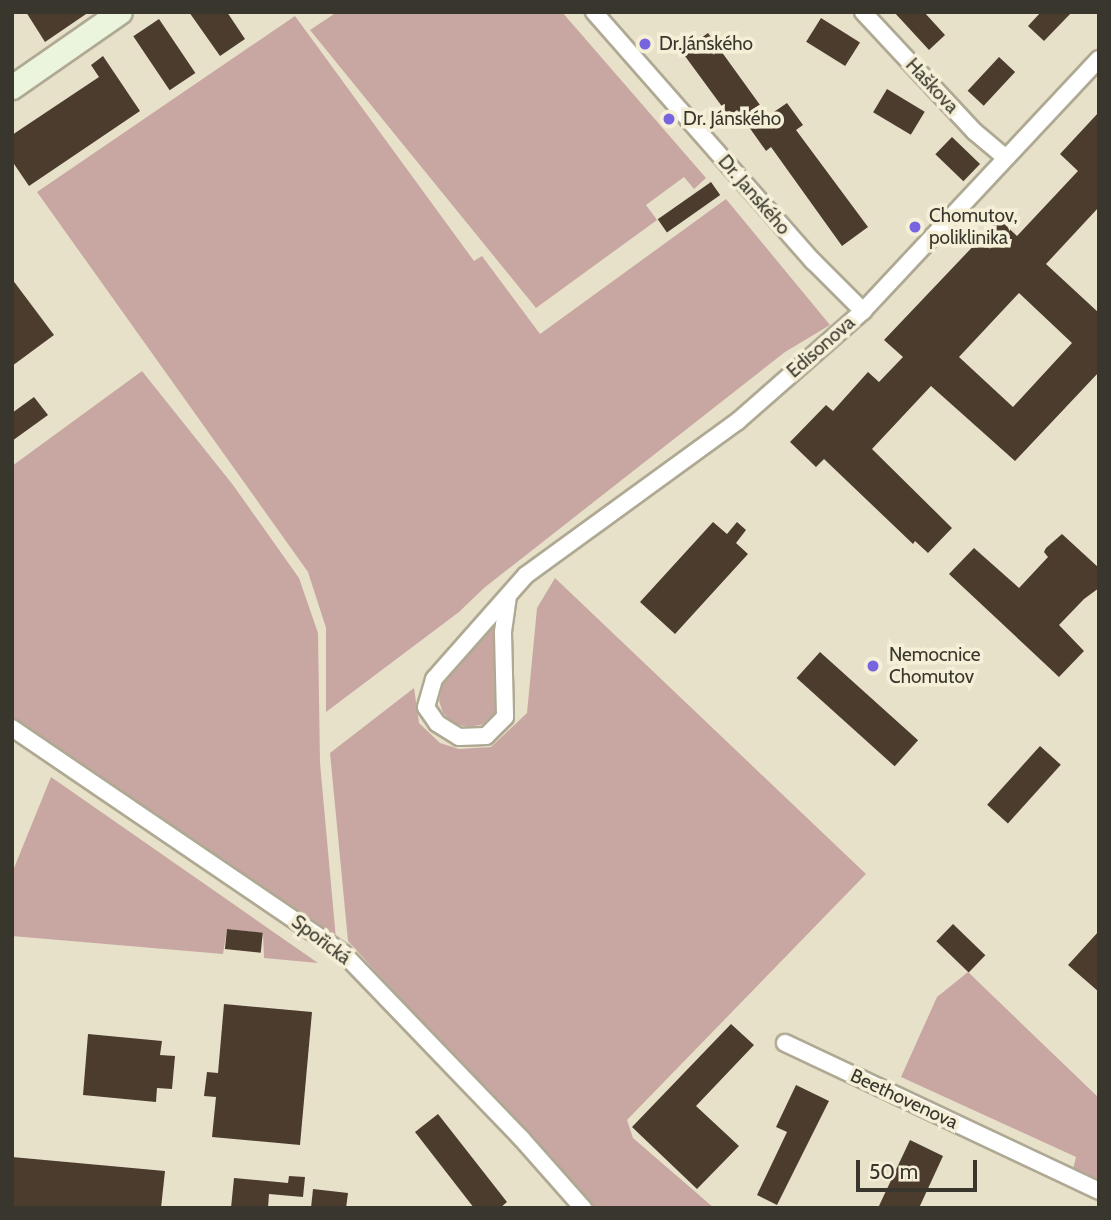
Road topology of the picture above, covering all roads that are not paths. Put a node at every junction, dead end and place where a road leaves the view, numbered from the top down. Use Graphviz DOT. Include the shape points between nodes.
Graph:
graph roads {
  1 [pos="120,12"];
  2 [pos="594,12"];
  3 [pos="863,12"];
  4 [pos="1099,59"];
  5 [pos="12,87"];
  6 [pos="1005,157"];
  7 [pos="863,311"];
  8 [pos="508,596"];
  9 [pos="12,728"];
  10 [pos="785,1043"];
  11 [pos="1099,1191"];
  12 [pos="583,1208"];
  1 -- 5 [label="street"];
  2 -- 7 [label="street, Dr. Janského" via="813,261"];
  3 -- 6 [label="street, Haškova" via="975,132"];
  4 -- 6 [label="street, Edisonova"];
  6 -- 7 [label="street, Edisonova"];
  7 -- 8 [label="street, Edisonova" via="737,421 526,575"];
  8 -- 8 [label="street, Edisonova" via="434,679 426,707 437,723 459,737 486,736 505,717 503,633"];
  9 -- 12 [label="street, Spořická" via="343,953"];
  10 -- 11 [label="street, Beethovenova"];
}
